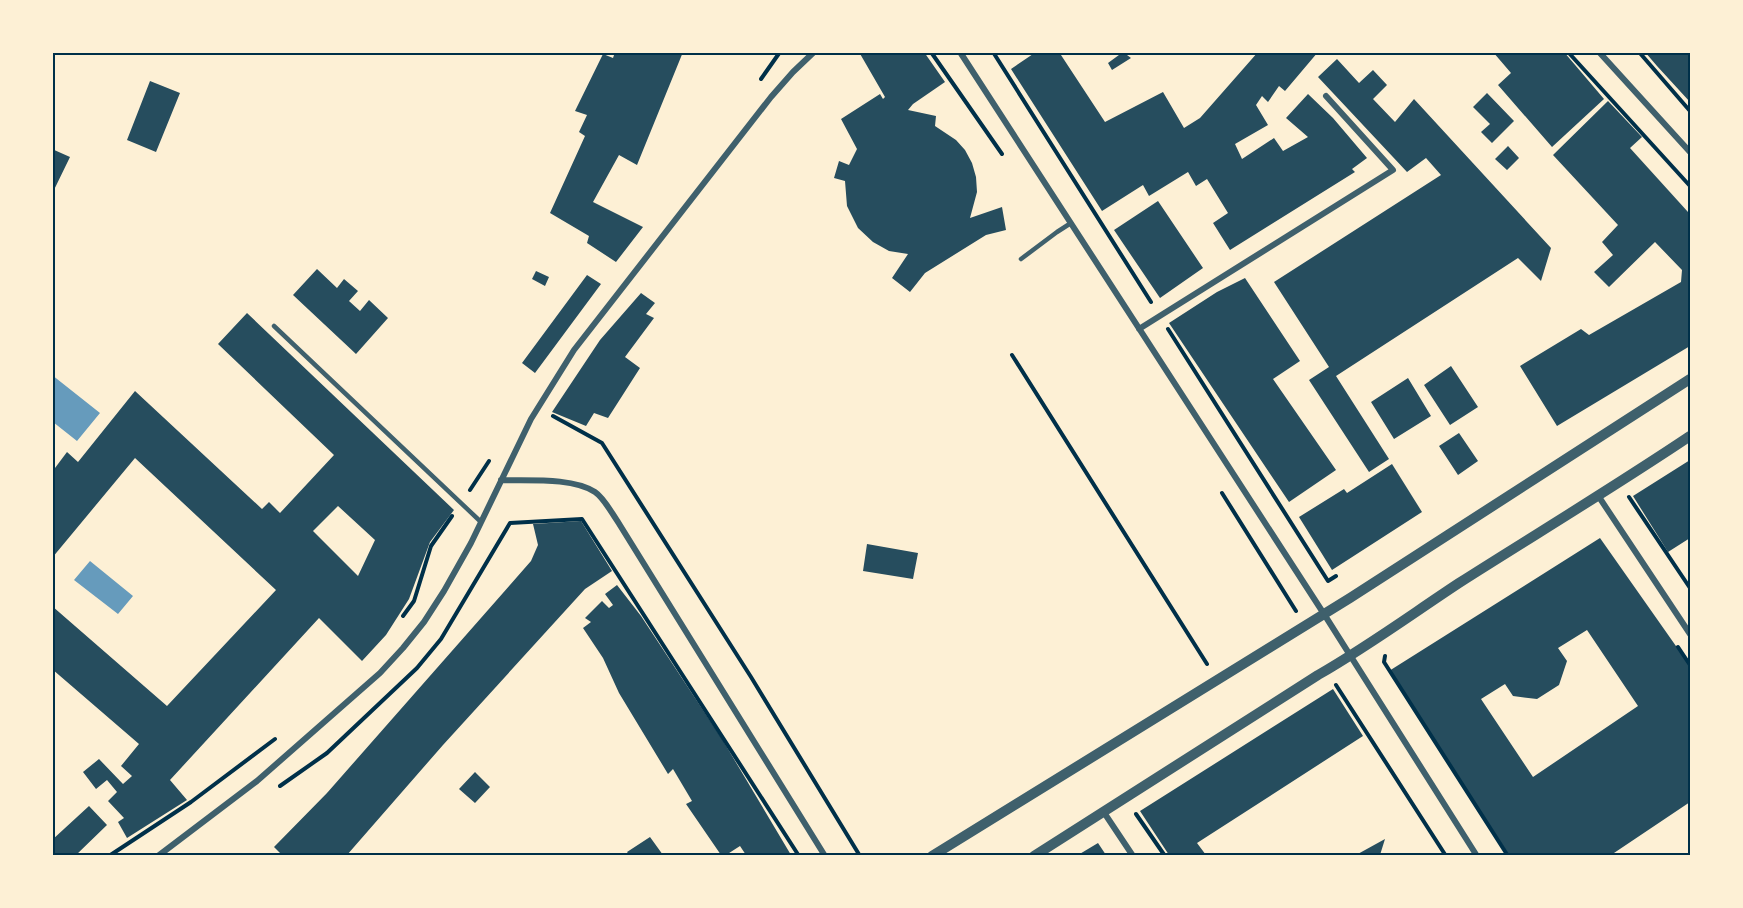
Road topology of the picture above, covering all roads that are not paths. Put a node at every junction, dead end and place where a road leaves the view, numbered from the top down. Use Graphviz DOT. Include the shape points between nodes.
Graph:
graph roads {
  1 [pos="814,52"];
  2 [pos="960,52"];
  3 [pos="1599,52"];
  4 [pos="1326,96"];
  5 [pos="1690,152"];
  6 [pos="1071,223"];
  7 [pos="1022,259"];
  8 [pos="274,326"];
  9 [pos="1139,329"];
  10 [pos="1690,379"];
  11 [pos="1690,436"];
  12 [pos="501,480"];
  13 [pos="1599,497"];
  14 [pos="481,522"];
  15 [pos="1324,614"];
  16 [pos="1690,633"];
  17 [pos="1350,657"];
  18 [pos="1103,811"];
  19 [pos="158,855"];
  20 [pos="825,855"];
  21 [pos="932,855"];
  22 [pos="1034,855"];
  23 [pos="1133,855"];
  24 [pos="1477,855"];
  1 -- 12 [label="street" via="771,97 574,350 531,419"];
  2 -- 6 [label="street"];
  3 -- 5 [label="street"];
  4 -- 9 [label="street" via="1393,170"];
  6 -- 7 [label="lane"];
  6 -- 9 [label="street"];
  8 -- 14 [label="lane"];
  9 -- 15 [label="street"];
  10 -- 15 [label="street"];
  11 -- 13 [label="street"];
  12 -- 14 [label="street"];
  12 -- 20 [label="street" via="555,481 597,493"];
  13 -- 16 [label="street"];
  13 -- 17 [label="street"];
  14 -- 19 [label="street" via="424,622 380,674 257,782"];
  15 -- 17 [label="street"];
  15 -- 21 [label="street"];
  17 -- 18 [label="street"];
  17 -- 24 [label="street"];
  18 -- 22 [label="street"];
  18 -- 23 [label="street"];
}
